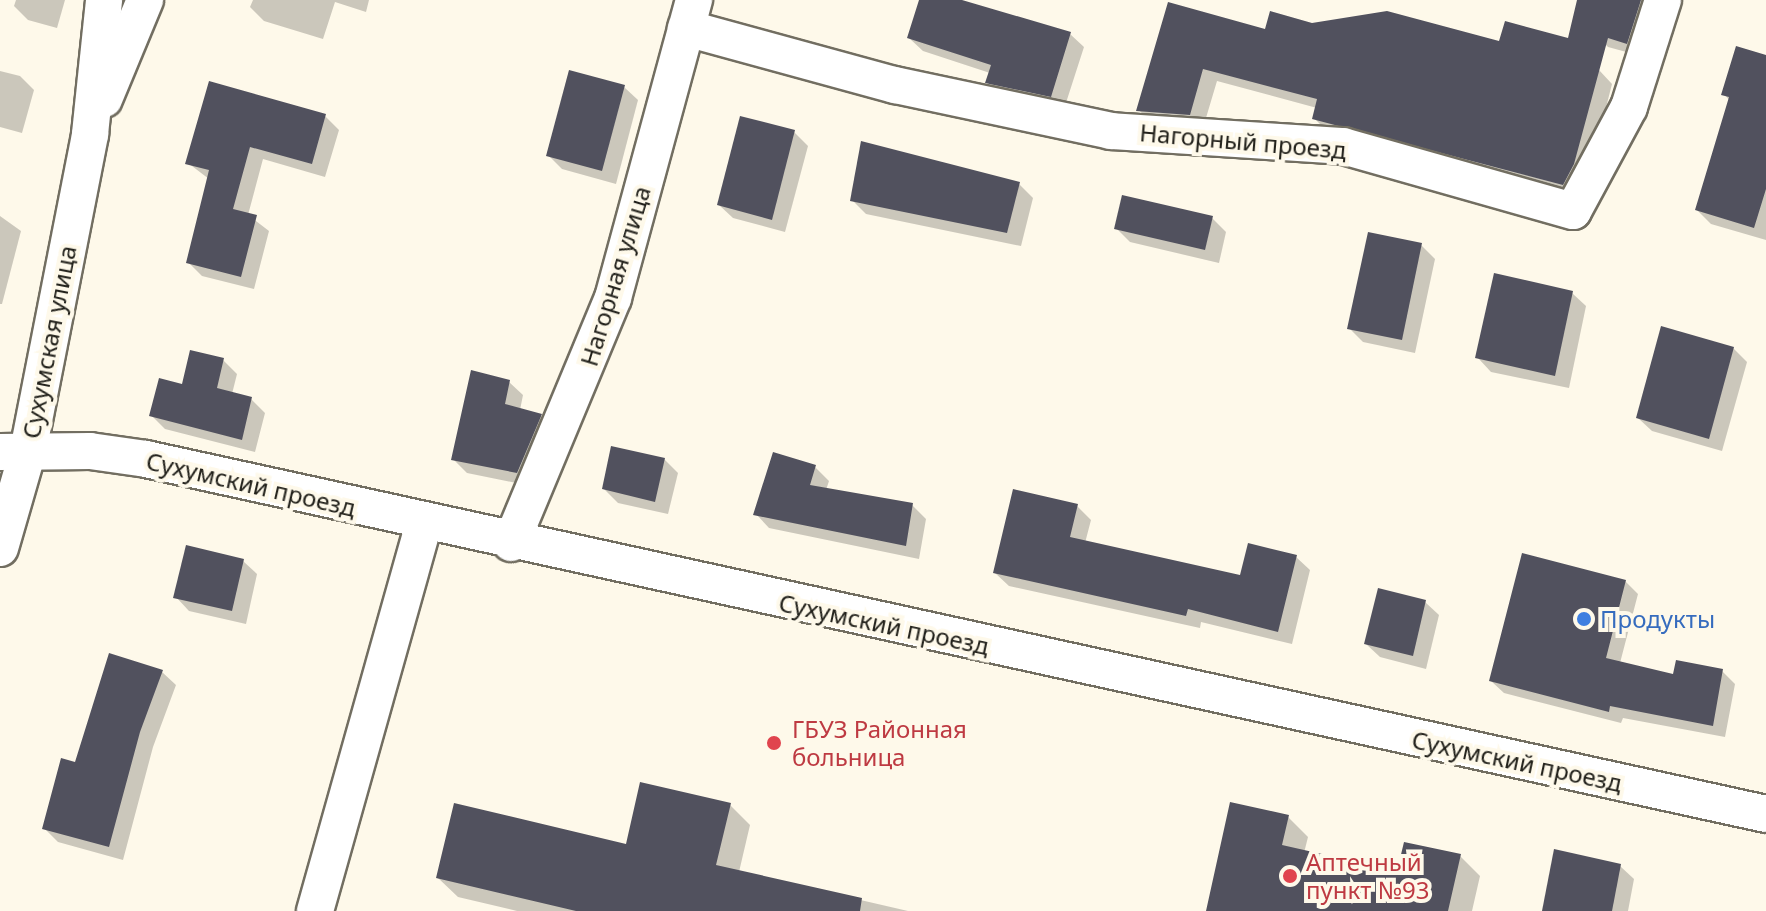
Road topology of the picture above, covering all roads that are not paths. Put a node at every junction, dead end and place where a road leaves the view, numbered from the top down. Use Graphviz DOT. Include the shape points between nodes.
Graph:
graph roads {
  1 [pos="104,0"];
  2 [pos="145,0"];
  3 [pos="1663,0"];
  4 [pos="690,14"];
  5 [pos="90,134"];
  6 [pos="14,451"];
  7 [pos="424,523"];
  8 [pos="511,543"];
  9 [pos="0,548"];
  10 [pos="1766,814"];
  11 [pos="315,911"];
  1 -- 5 [label="street, Сухумская улица"];
  2 -- 5 [label="street, Сухумская улица"];
  3 -- 4 [label="street, Нагорный проезд" via="1629,107 1573,211 1343,146 1111,131 895,85"];
  4 -- 8 [label="street, Нагорная улица" via="613,298"];
  5 -- 6 [label="street, Сухумская улица"];
  6 -- 7 [label="street, Сухумский проезд" via="90,451 146,459"];
  6 -- 9 [label="street, Сухумская улица"];
  7 -- 8 [label="street, Сухумский проезд"];
  7 -- 11 [label="street"];
  8 -- 10 [label="street, Сухумский проезд"];
}
